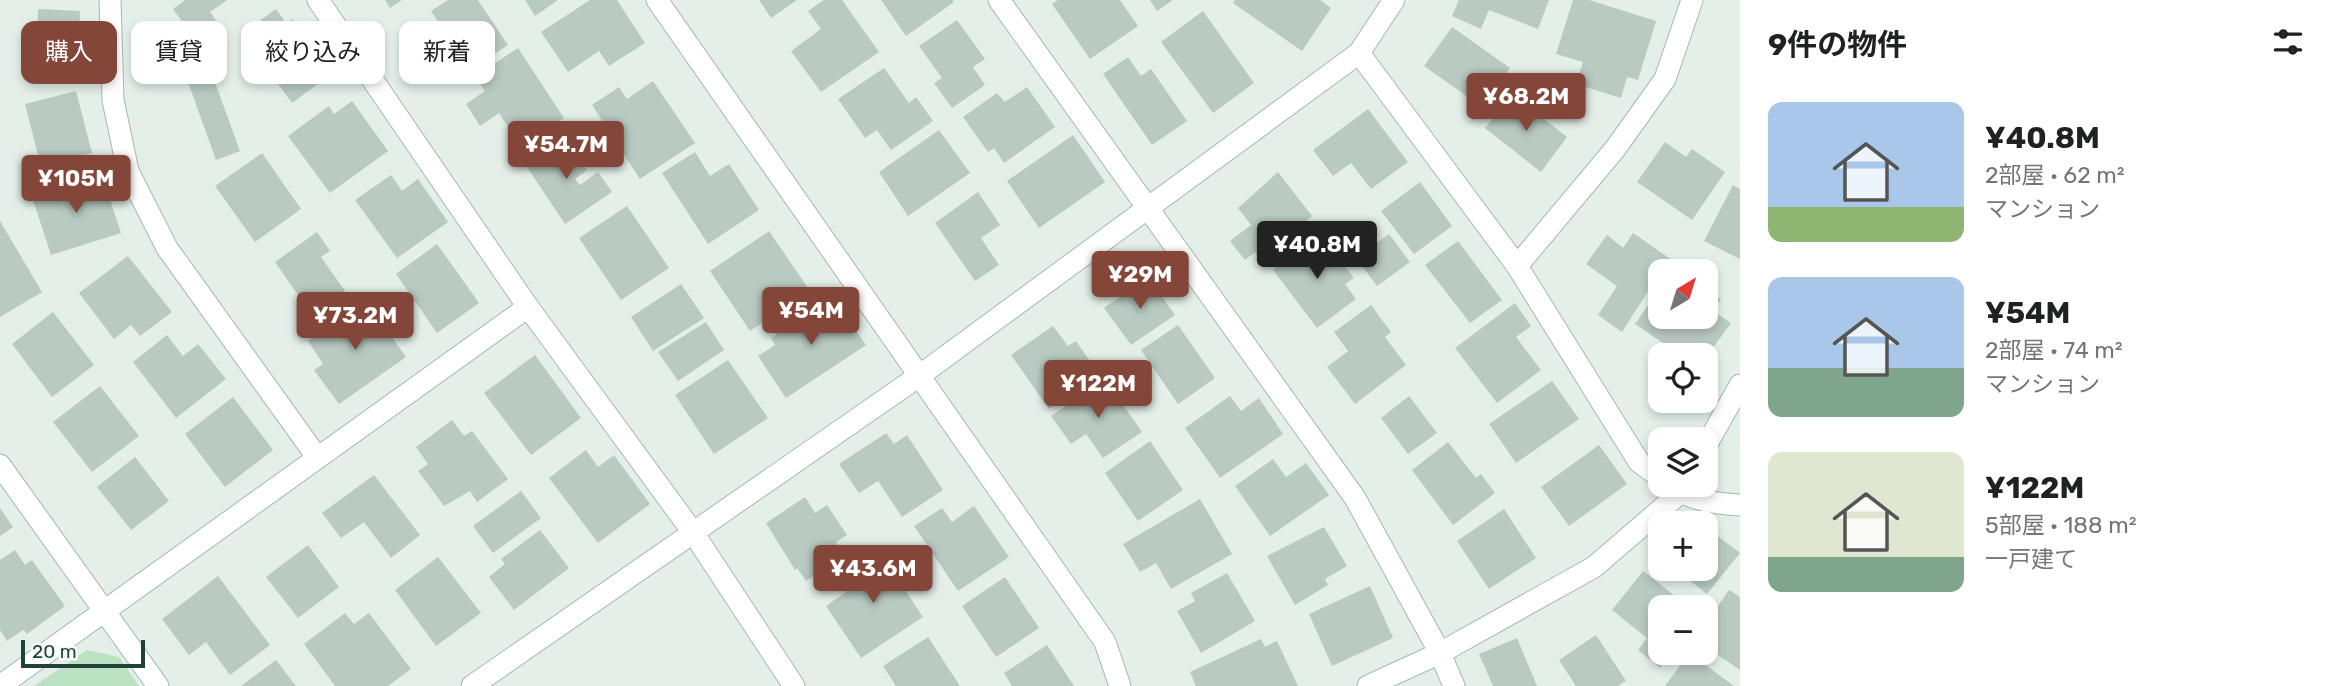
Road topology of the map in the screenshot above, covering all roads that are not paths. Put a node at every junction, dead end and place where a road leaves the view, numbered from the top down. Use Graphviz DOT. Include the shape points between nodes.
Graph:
graph roads {
  1 [pos="110,0"];
  2 [pos="318,0"];
  3 [pos="657,0"];
  4 [pos="999,0"];
  5 [pos="1394,0"];
  6 [pos="1692,0"];
  7 [pos="1359,53"];
  8 [pos="1146,209"];
  9 [pos="1517,266"];
  10 [pos="528,307"];
  11 [pos="919,376"];
  12 [pos="1740,385"];
  13 [pos="1717,427"];
  14 [pos="317,457"];
  15 [pos="0,465"];
  16 [pos="1648,469"];
  17 [pos="1668,497"];
  18 [pos="1702,497"];
  19 [pos="1740,505"];
  20 [pos="692,531"];
  21 [pos="105,611"];
  22 [pos="1440,653"];
  23 [pos="0,686"];
  24 [pos="159,686"];
  25 [pos="472,686"];
  26 [pos="794,686"];
  27 [pos="1120,686"];
  28 [pos="1368,686"];
  29 [pos="1454,686"];
  1 -- 14 [label="street" via="113,100 128,171 167,248"];
  2 -- 10 [label="street"];
  3 -- 11 [label="street"];
  4 -- 8 [label="street"];
  5 -- 7 [label="street"];
  6 -- 9 [label="street" via="1664,79 1615,149"];
  7 -- 8 [label="street"];
  7 -- 9 [label="street"];
  8 -- 11 [label="street"];
  8 -- 22 [label="street" via="1355,498"];
  9 -- 16 [label="street" via="1639,462"];
  10 -- 14 [label="street"];
  10 -- 20 [label="street"];
  11 -- 20 [label="street"];
  11 -- 27 [label="street" via="1105,642"];
  12 -- 13 [label="street"];
  14 -- 21 [label="street"];
  15 -- 21 [label="street"];
  17 -- 22 [label="street" via="1594,568"];
  18 -- 19 [label="street"];
  20 -- 25 [label="street"];
  20 -- 26 [label="street"];
  21 -- 23 [label="street"];
  21 -- 24 [label="street"];
  22 -- 28 [label="street"];
  22 -- 29 [label="street"];
}
